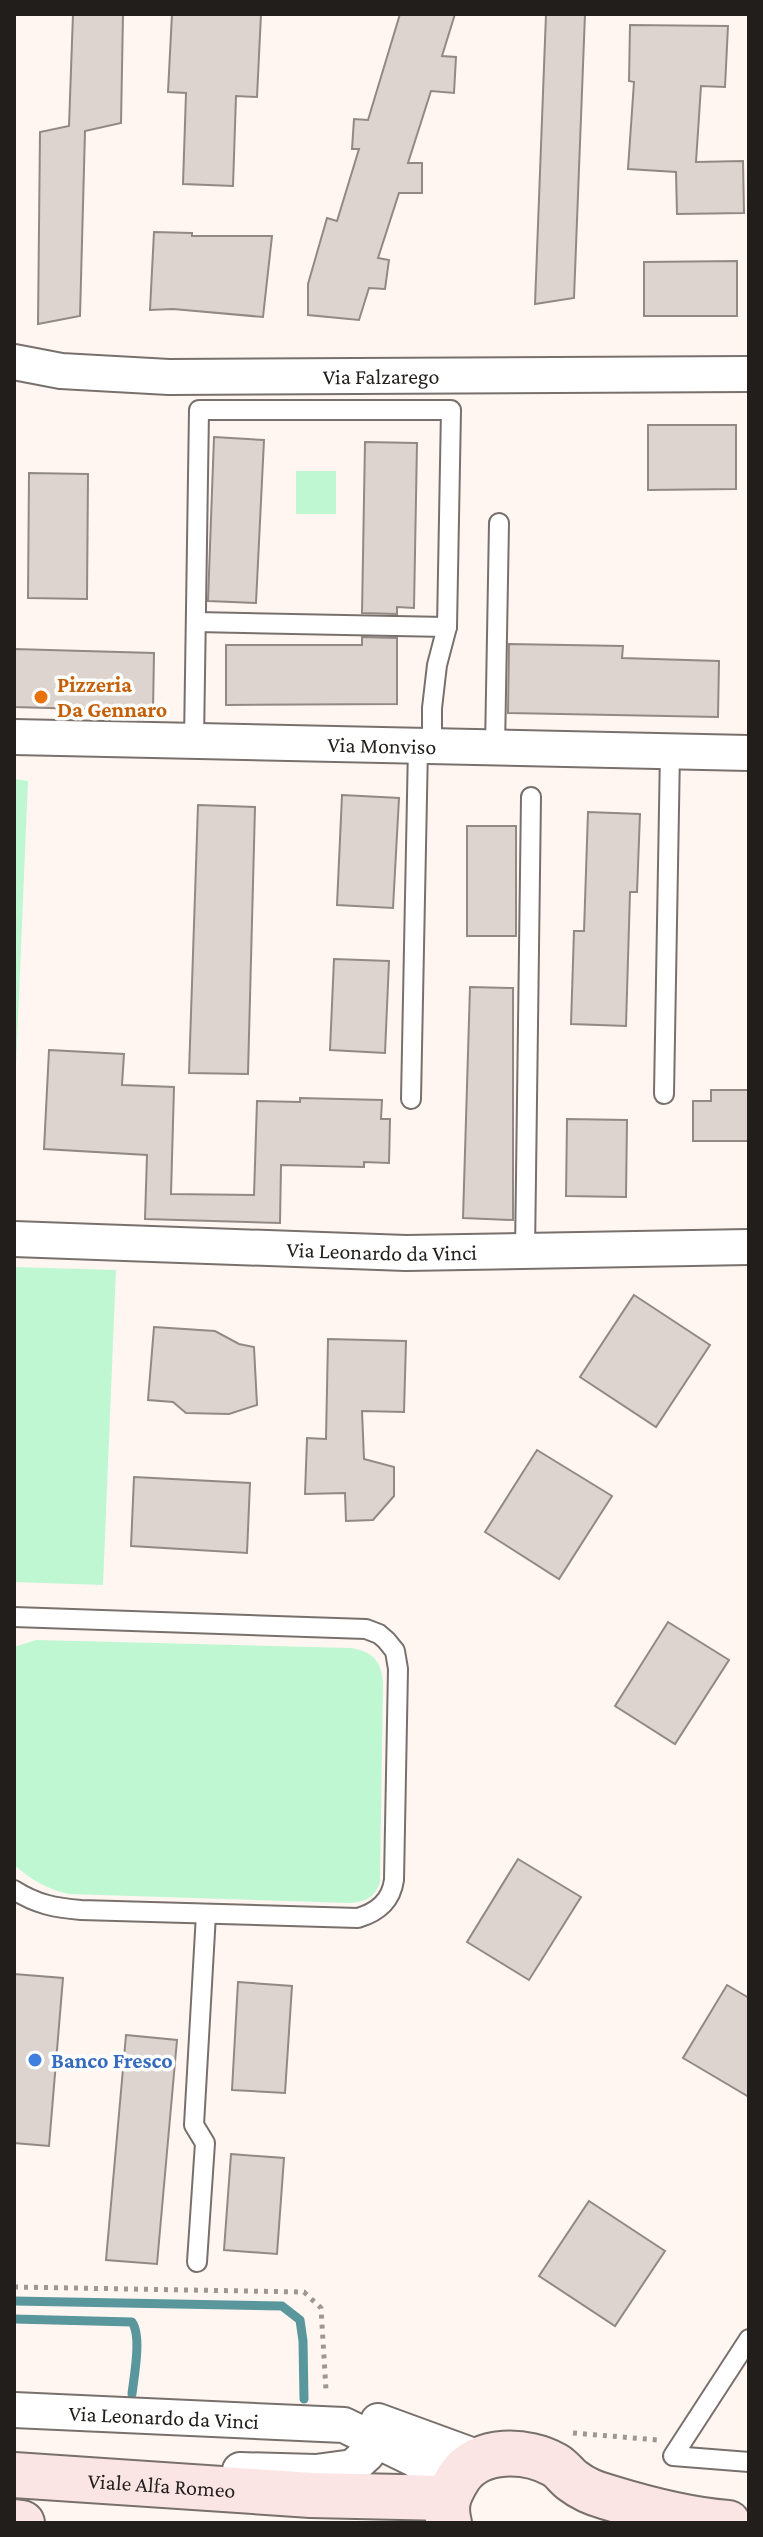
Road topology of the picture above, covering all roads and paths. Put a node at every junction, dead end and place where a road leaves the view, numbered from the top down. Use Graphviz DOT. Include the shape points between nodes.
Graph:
graph roads {
  1 [pos="14,362"];
  2 [pos="749,374"];
  3 [pos="499,523"];
  4 [pos="196,622"];
  5 [pos="447,627"];
  6 [pos="14,737"];
  7 [pos="194,741"];
  8 [pos="425,746"];
  9 [pos="495,748"];
  10 [pos="670,752"];
  11 [pos="749,753"];
  12 [pos="531,797"];
  13 [pos="664,1094"];
  14 [pos="411,1099"];
  15 [pos="14,1239"];
  16 [pos="749,1247"];
  17 [pos="525,1252"];
  18 [pos="14,1617"];
  19 [pos="35,1617"];
  20 [pos="14,1624"];
  21 [pos="14,1890"];
  22 [pos="206,1914"];
  23 [pos="197,2262"];
  24 [pos="14,2287"];
  25 [pos="749,2339"];
  26 [pos="338,2392"];
  27 [pos="14,2410"];
  28 [pos="315,2422"];
  29 [pos="573,2433"];
  30 [pos="367,2436"];
  31 [pos="683,2442"];
  32 [pos="749,2462"];
  33 [pos="14,2467"];
  34 [pos="14,2475"];
  35 [pos="458,2492"];
  36 [pos="578,2503"];
  37 [pos="14,2522"];
  38 [pos="22,2523"];
  39 [pos="728,2523"];
  1 -- 2 [label="street, Via Falzarego" via="61,371 169,377"];
  3 -- 9 [label="lane"];
  4 -- 5 [label="lane"];
  4 -- 5 [label="lane" via="199,410 451,410"];
  4 -- 7 [label="lane"];
  5 -- 8 [label="lane"];
  6 -- 7 [label="street, Via Monviso"];
  7 -- 8 [label="street, Via Monviso"];
  8 -- 9 [label="street, Via Monviso"];
  8 -- 14 [label="lane"];
  9 -- 10 [label="street, Via Monviso"];
  10 -- 11 [label="street, Via Monviso"];
  10 -- 13 [label="lane"];
  12 -- 17 [label="lane"];
  15 -- 17 [label="street, Via Leonardo da Vinci" via="363,1252"];
  16 -- 17 [label="street, Via Leonardo da Vinci"];
  18 -- 19 [label="lane"];
  19 -- 20 [label="lane"];
  19 -- 22 [label="lane" via="348,1627 379,1634 395,1651 399,1687 394,1880 385,1903 358,1918"];
  21 -- 22 [label="lane" via="55,1908"];
  22 -- 23 [label="lane" via="194,2125 205,2143"];
  24 -- 26 [label="path" via="304,2292 321,2308 326,2390"];
  25 -- 31 [label="lane"];
  27 -- 28 [label="street, Via Leonardo da Vinci"];
  28 -- 30 [label="street, Via Leonardo da Vinci" via="344,2425"];
  28 -- 35 [label="street, Via Leonardo da Vinci" via="355,2415 391,2424"];
  29 -- 31 [label="path"];
  30 -- 33 [label="street" via="367,2454 353,2467 316,2472"];
  30 -- 35 [label="street, Via Leonardo da Vinci" via="414,2459"];
  31 -- 32 [label="lane" via="673,2456"];
  34 -- 35 [label="main road, Viale Alfa Romeo" via="311,2495"];
  35 -- 36 [label="main road, Viale Alfa Romeo" via="504,2453 533,2455 557,2466"];
  36 -- 39 [label="main road, Viale Alfa Romeo" via="604,2496"];
  37 -- 38 [label="main road"];
}
